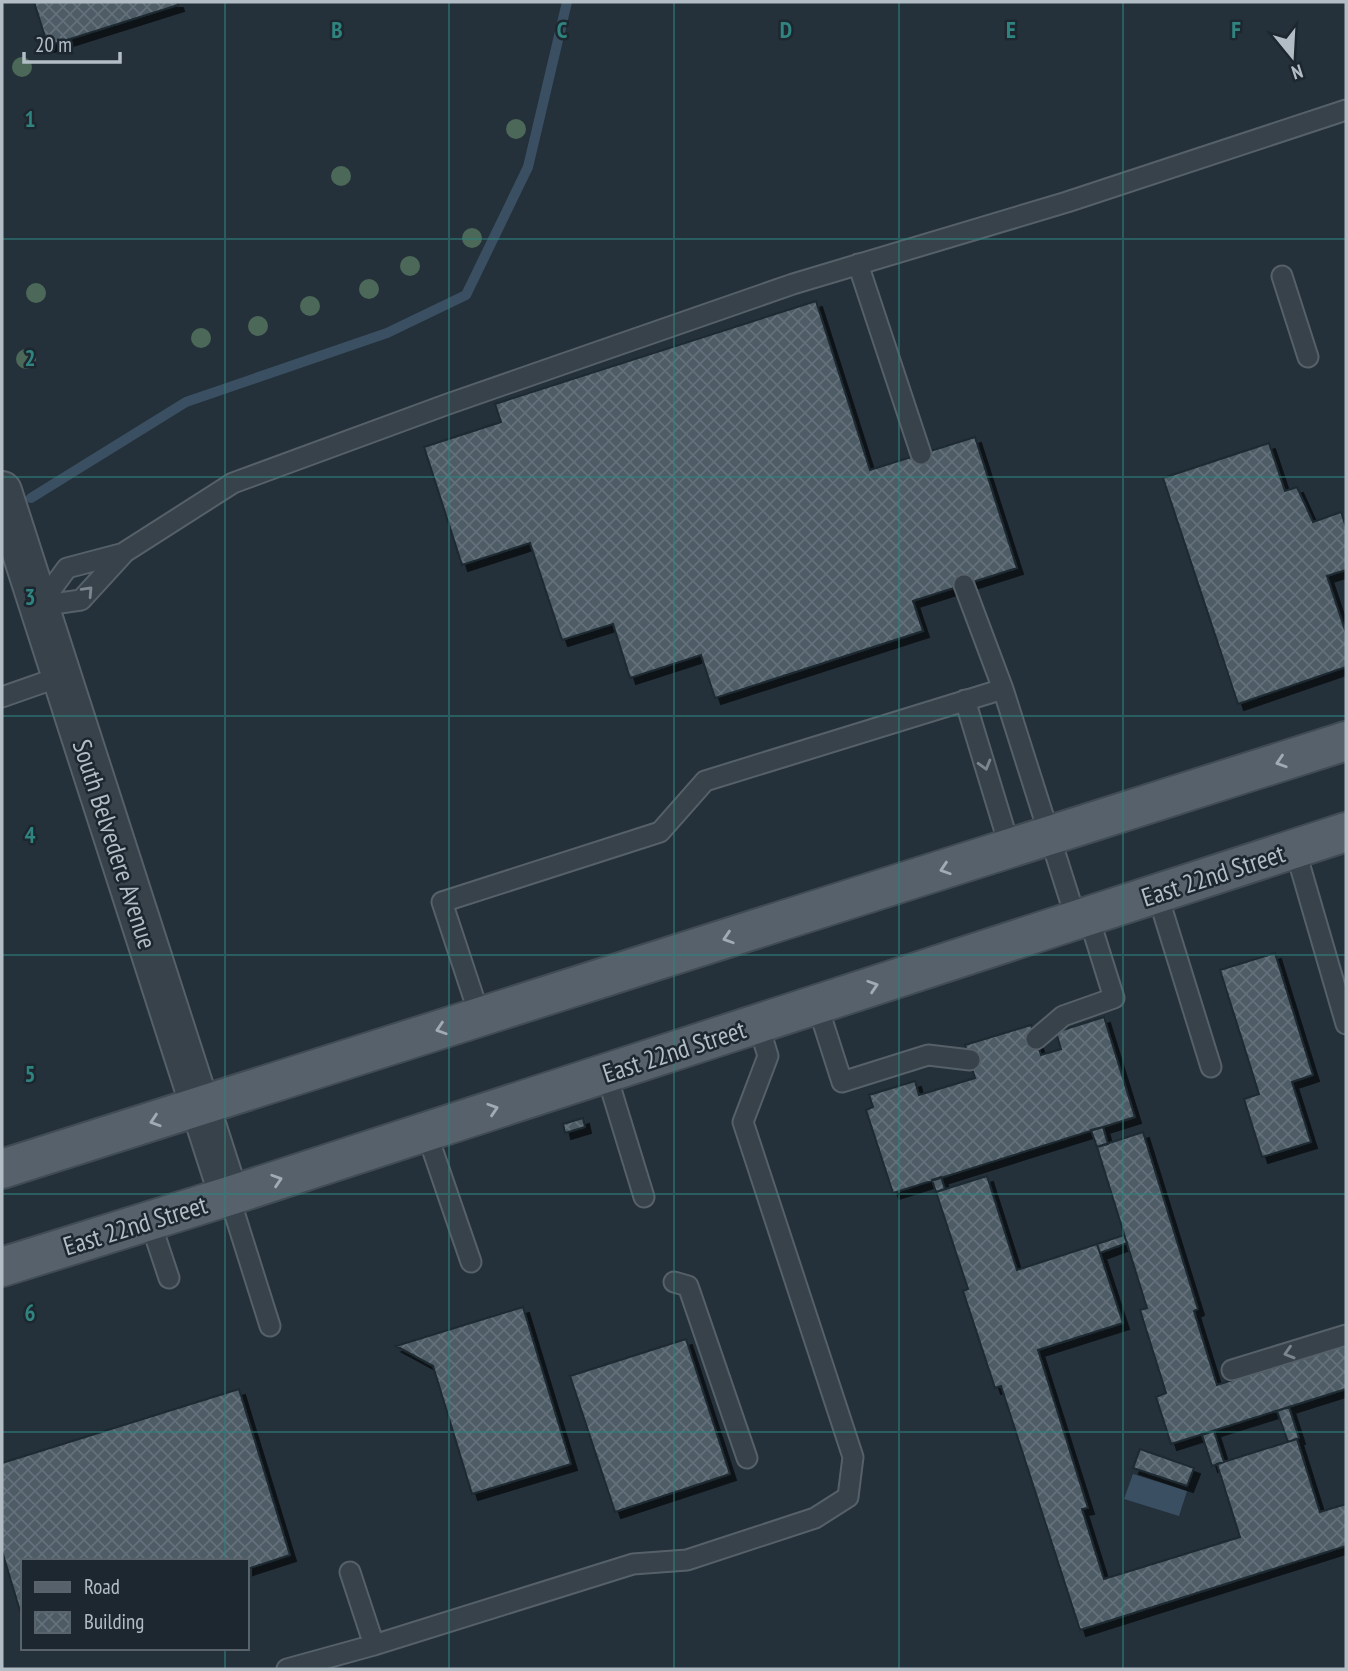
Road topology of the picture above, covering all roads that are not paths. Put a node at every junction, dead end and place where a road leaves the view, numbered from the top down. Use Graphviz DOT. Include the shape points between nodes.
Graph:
graph roads {
  1 [pos="1346,110"];
  2 [pos="858,264"];
  3 [pos="1282,276"];
  4 [pos="1308,357"];
  5 [pos="920,454"];
  6 [pos="2,491"];
  7 [pos="125,552"];
  8 [pos="964,584"];
  9 [pos="39,606"];
  10 [pos="62,676"];
  11 [pos="1003,689"];
  12 [pos="2,697"];
  13 [pos="965,700"];
  14 [pos="1346,741"];
  15 [pos="1346,832"];
  16 [pos="1049,836"];
  17 [pos="1010,848"];
  18 [pos="1295,849"];
  19 [pos="1157,893"];
  20 [pos="1082,917"];
  21 [pos="817,1004"];
  22 [pos="480,1017"];
  23 [pos="758,1023"];
  24 [pos="1346,1024"];
  25 [pos="1036,1039"];
  26 [pos="970,1060"];
  27 [pos="1211,1067"];
  28 [pos="606,1073"];
  29 [pos="200,1106"];
  30 [pos="426,1131"];
  31 [pos="2,1170"];
  32 [pos="229,1196"];
  33 [pos="644,1197"];
  34 [pos="149,1221"];
  35 [pos="471,1262"];
  36 [pos="2,1267"];
  37 [pos="169,1278"];
  38 [pos="674,1283"];
  39 [pos="270,1326"];
  40 [pos="1346,1335"];
  41 [pos="1231,1370"];
  42 [pos="747,1458"];
  43 [pos="349,1572"];
  44 [pos="374,1645"];
  45 [pos="287,1669"];
  1 -- 2 [label="lane" via="1067,202"];
  2 -- 5 [label="lane"];
  2 -- 7 [label="lane" via="233,483"];
  3 -- 4 [label="lane"];
  6 -- 9 [label="street, South Belvedere Avenue"];
  9 -- 7 [label="lane, one-way" via="80,600"];
  7 -- 9 [label="lane" via="67,568"];
  8 -- 11 [label="lane"];
  9 -- 10 [label="street, South Belvedere Avenue"];
  10 -- 12 [label="lane"];
  10 -- 29 [label="street, South Belvedere Avenue"];
  11 -- 13 [label="lane"];
  11 -- 16 [label="lane"];
  13 -- 17 [label="lane, one-way"];
  13 -- 22 [label="lane" via="705,781 660,832 442,902"];
  14 -- 16 [label="main road, one-way"];
  15 -- 18 [label="main road, East 22nd Street"];
  16 -- 17 [label="main road"];
  16 -- 20 [label="lane"];
  17 -- 22 [label="main road, one-way"];
  18 -- 19 [label="main road, East 22nd Street"];
  18 -- 24 [label="lane"];
  19 -- 20 [label="main road, East 22nd Street"];
  19 -- 27 [label="lane"];
  21 -- 20 [label="main road, East 22nd Street, one-way"];
  20 -- 25 [label="lane" via="1114,998 1063,1016"];
  21 -- 23 [label="main road, East 22nd Street"];
  21 -- 26 [label="lane" via="842,1082 928,1055"];
  22 -- 29 [label="main road, one-way"];
  23 -- 28 [label="main road, East 22nd Street"];
  23 -- 44 [label="lane" via="768,1056 743,1122 853,1457 848,1497 815,1518 687,1560 633,1564"];
  30 -- 28 [label="main road, East 22nd Street, one-way"];
  28 -- 33 [label="lane"];
  29 -- 31 [label="main road, one-way"];
  29 -- 32 [label="street, South Belvedere Avenue"];
  32 -- 30 [label="main road, East 22nd Street, one-way"];
  30 -- 35 [label="lane"];
  32 -- 34 [label="main road, East 22nd Street"];
  32 -- 39 [label="lane"];
  34 -- 36 [label="main road, East 22nd Street"];
  34 -- 37 [label="lane"];
  38 -- 42 [label="lane" via="688,1286"];
  40 -- 41 [label="lane, one-way"];
  43 -- 44 [label="lane"];
  44 -- 45 [label="lane"];
}
